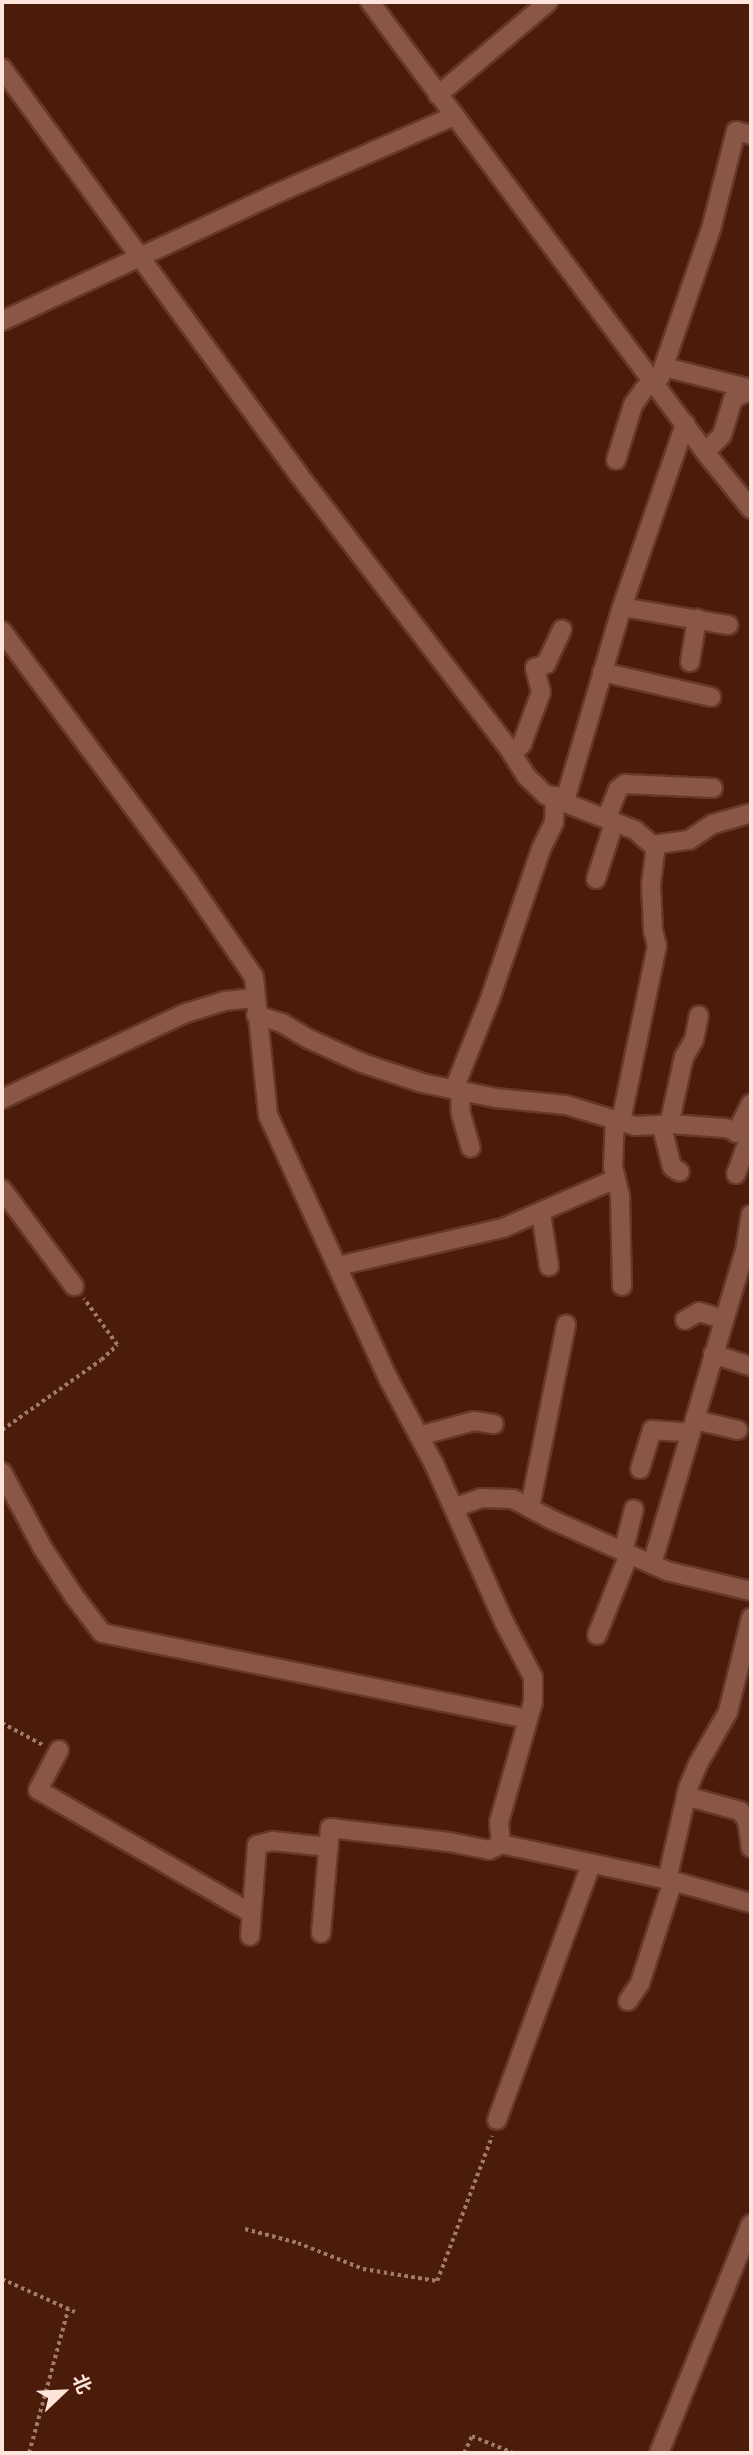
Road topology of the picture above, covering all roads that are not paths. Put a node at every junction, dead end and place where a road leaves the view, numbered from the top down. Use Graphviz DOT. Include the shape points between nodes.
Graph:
graph roads {
  1 [pos="370,2"];
  2 [pos="548,2"];
  3 [pos="2,68"];
  4 [pos="438,95"];
  5 [pos="454,116"];
  6 [pos="751,135"];
  7 [pos="2,321"];
  8 [pos="663,368"];
  9 [pos="653,383"];
  10 [pos="751,390"];
  11 [pos="685,424"];
  12 [pos="705,452"];
  13 [pos="616,460"];
  14 [pos="751,509"];
  15 [pos="622,607"];
  16 [pos="697,620"];
  17 [pos="729,625"];
  18 [pos="562,629"];
  19 [pos="2,631"];
  20 [pos="690,662"];
  21 [pos="601,672"];
  22 [pos="711,697"];
  23 [pos="512,754"];
  24 [pos="713,788"];
  25 [pos="559,796"];
  26 [pos="751,815"];
  27 [pos="610,821"];
  28 [pos="656,844"];
  29 [pos="596,879"];
  30 [pos="256,1007"];
  31 [pos="699,1015"];
  32 [pos="457,1090"];
  33 [pos="2,1099"];
  34 [pos="751,1104"];
  35 [pos="618,1120"];
  36 [pos="665,1126"];
  37 [pos="746,1135"];
  38 [pos="471,1148"];
  39 [pos="680,1172"];
  40 [pos="736,1174"];
  41 [pos="615,1179"];
  42 [pos="2,1189"];
  43 [pos="541,1213"];
  44 [pos="751,1214"];
  45 [pos="338,1266"];
  46 [pos="549,1266"];
  47 [pos="74,1286"];
  48 [pos="622,1286"];
  49 [pos="723,1319"];
  50 [pos="685,1320"];
  51 [pos="566,1325"];
  52 [pos="713,1354"];
  53 [pos="751,1366"];
  54 [pos="494,1424"];
  55 [pos="693,1426"];
  56 [pos="738,1430"];
  57 [pos="419,1436"];
  58 [pos="640,1469"];
  59 [pos="2,1472"];
  60 [pos="530,1507"];
  61 [pos="454,1508"];
  62 [pos="634,1509"];
  63 [pos="626,1553"];
  64 [pos="652,1564"];
  65 [pos="751,1591"];
  66 [pos="751,1618"];
  67 [pos="597,1635"];
  68 [pos="527,1719"];
  69 [pos="58,1751"];
  70 [pos="686,1796"];
  71 [pos="502,1844"];
  72 [pos="329,1847"];
  73 [pos="751,1848"];
  74 [pos="591,1864"];
  75 [pos="670,1881"];
  76 [pos="751,1903"];
  77 [pos="251,1913"];
  78 [pos="321,1933"];
  79 [pos="250,1936"];
  80 [pos="628,2001"];
  81 [pos="497,2120"];
  82 [pos="751,2224"];
  83 [pos="659,2453"];
  1 -- 4 [label="street"];
  2 -- 4 [label="street"];
  3 -- 23 [label="street" via="200,342"];
  4 -- 5 [label="street"];
  5 -- 7 [label="street"];
  5 -- 9 [label="street"];
  6 -- 8 [label="street" via="736,131 711,229"];
  8 -- 9 [label="street"];
  8 -- 10 [label="street"];
  9 -- 11 [label="street"];
  9 -- 13 [label="street" via="633,405"];
  10 -- 12 [label="street" via="733,400 722,435"];
  11 -- 12 [label="street"];
  11 -- 15 [label="street"];
  12 -- 14 [label="street"];
  15 -- 16 [label="street"];
  15 -- 21 [label="street"];
  16 -- 17 [label="street"];
  16 -- 20 [label="street"];
  18 -- 23 [label="street" via="546,664 535,668 541,692 522,744"];
  19 -- 30 [label="street" via="232,941 254,977"];
  21 -- 22 [label="street"];
  21 -- 25 [label="street"];
  23 -- 25 [label="street" via="526,776"];
  24 -- 27 [label="street" via="625,784 618,789"];
  25 -- 27 [label="street"];
  25 -- 32 [label="street" via="554,822"];
  26 -- 28 [label="street" via="713,824 689,840"];
  27 -- 28 [label="street"];
  27 -- 29 [label="street"];
  28 -- 35 [label="street" via="651,885 657,946"];
  30 -- 32 [label="street" via="309,1039 362,1063"];
  30 -- 33 [label="street" via="225,1001 196,1009"];
  30 -- 45 [label="street" via="268,1115"];
  31 -- 36 [label="street"];
  32 -- 35 [label="street" via="566,1105"];
  32 -- 38 [label="street"];
  34 -- 37 [label="street"];
  35 -- 36 [label="street" via="635,1126"];
  35 -- 41 [label="street"];
  36 -- 37 [label="street" via="725,1128"];
  36 -- 39 [label="street" via="672,1167"];
  37 -- 40 [label="street"];
  41 -- 43 [label="street"];
  41 -- 48 [label="street" via="620,1196"];
  42 -- 47 [label="street"];
  43 -- 45 [label="street" via="467,1238"];
  43 -- 46 [label="street"];
  44 -- 49 [label="street" via="745,1251"];
  45 -- 57 [label="street"];
  49 -- 50 [label="street" via="699,1312"];
  49 -- 52 [label="street"];
  51 -- 60 [label="street"];
  52 -- 53 [label="street"];
  52 -- 55 [label="street"];
  54 -- 57 [label="street" via="474,1421"];
  55 -- 56 [label="street"];
  55 -- 58 [label="street" via="652,1430"];
  55 -- 64 [label="street"];
  57 -- 61 [label="street"];
  59 -- 68 [label="street" via="42,1547 102,1633"];
  60 -- 61 [label="street" via="513,1499 481,1498"];
  60 -- 63 [label="street"];
  61 -- 68 [label="street" via="533,1677"];
  62 -- 63 [label="street"];
  63 -- 64 [label="street"];
  63 -- 67 [label="street"];
  64 -- 65 [label="street"];
  66 -- 70 [label="street" via="727,1712"];
  68 -- 71 [label="street" via="499,1822"];
  69 -- 77 [label="street" via="38,1790"];
  70 -- 73 [label="street" via="740,1811 747,1820"];
  70 -- 75 [label="street"];
  71 -- 72 [label="street" via="489,1850 330,1828"];
  71 -- 74 [label="street"];
  72 -- 77 [label="street" via="272,1841 257,1845"];
  72 -- 78 [label="street"];
  74 -- 75 [label="street"];
  74 -- 81 [label="street"];
  75 -- 76 [label="street"];
  75 -- 80 [label="street" via="639,1983"];
  77 -- 79 [label="street"];
  82 -- 83 [label="street"];
}
